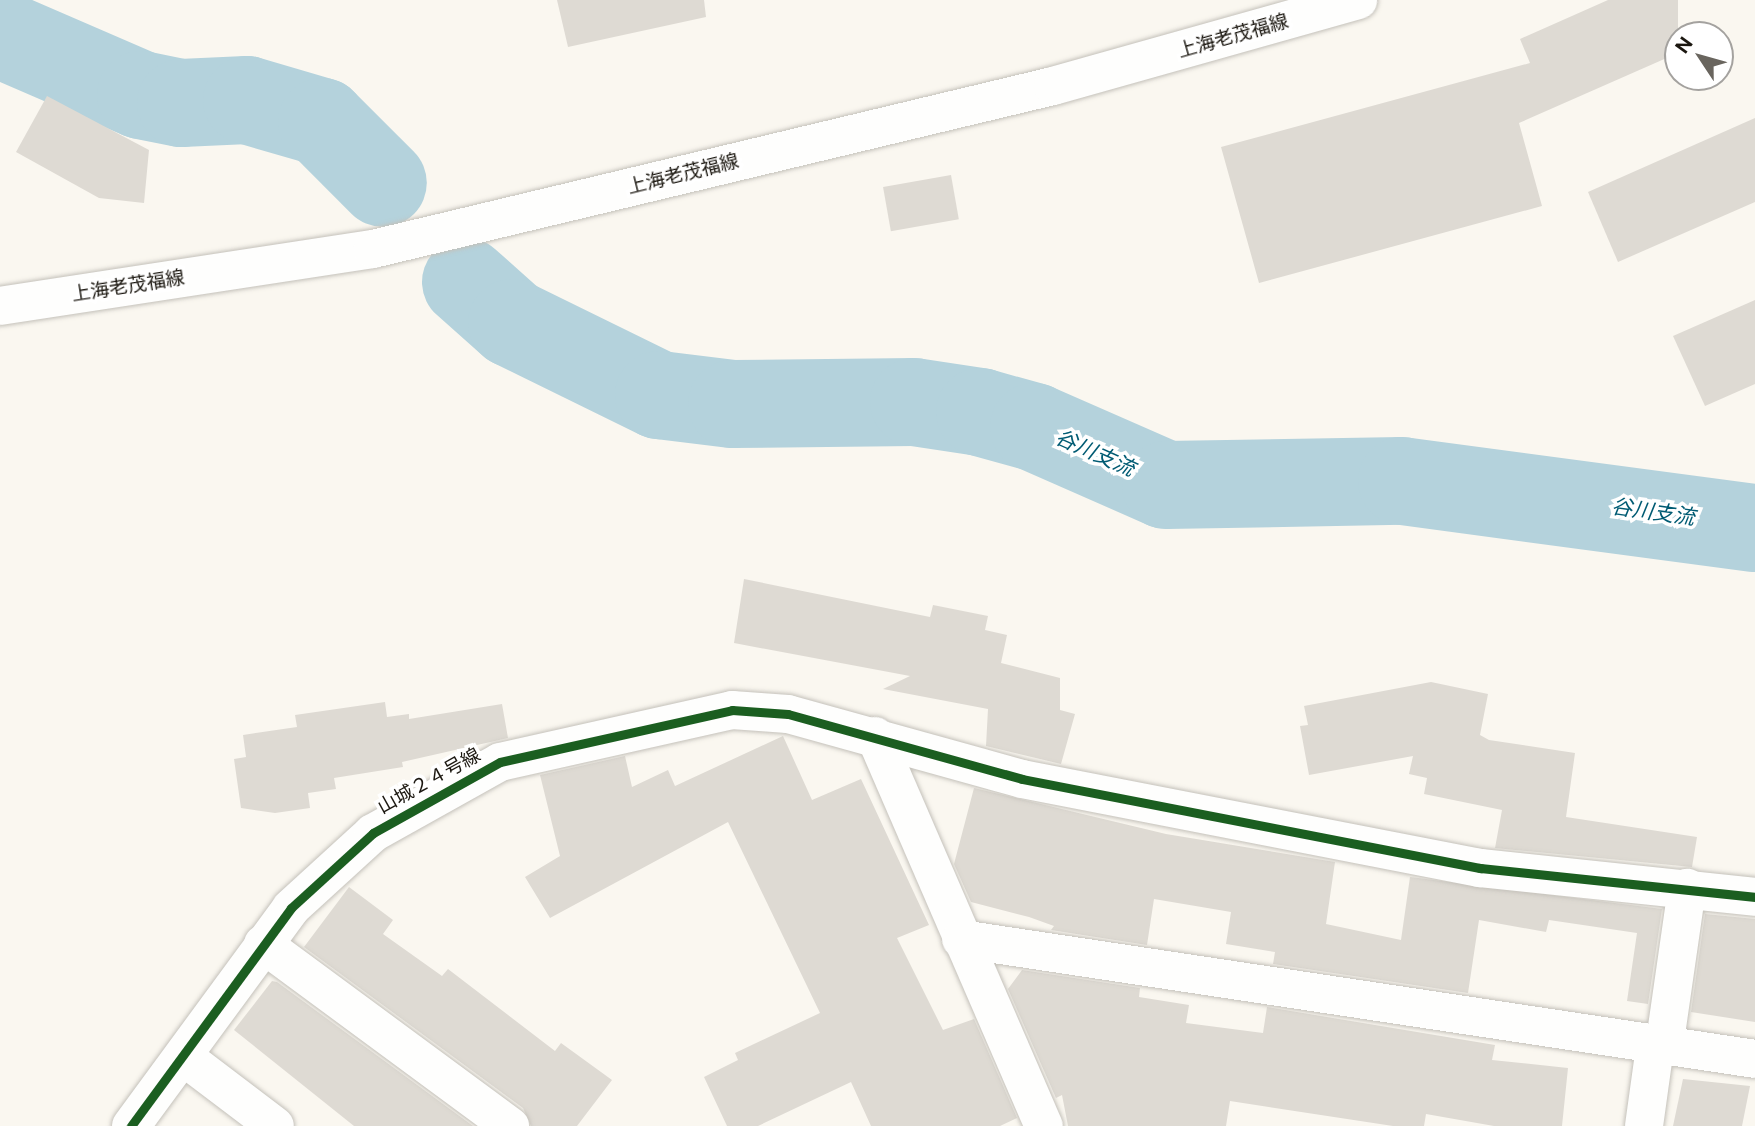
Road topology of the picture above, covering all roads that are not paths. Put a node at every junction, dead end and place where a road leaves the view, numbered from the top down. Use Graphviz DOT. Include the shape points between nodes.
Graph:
graph roads {
  1 [pos="1358,0"];
  2 [pos="0,306"];
  3 [pos="875,736"];
  4 [pos="1687,888"];
  5 [pos="1755,897"];
  6 [pos="961,939"];
  7 [pos="263,944"];
  8 [pos="1659,1047"];
  9 [pos="184,1057"];
  10 [pos="1755,1059"];
  11 [pos="131,1126"];
  12 [pos="275,1126"];
  13 [pos="510,1126"];
  14 [pos="1044,1126"];
  15 [pos="1644,1126"];
  1 -- 2 [label="street, 上海老茂福線" via="1053,86 373,249"];
  3 -- 4 [label="street, 山城２４号線" via="1021,779 1480,868"];
  3 -- 6 [label="street"];
  3 -- 7 [label="street, 山城２４号線" via="789,715 732,710 500,762 373,833 316,883"];
  4 -- 5 [label="street, 山城２４号線"];
  4 -- 8 [label="street"];
  6 -- 8 [label="street"];
  6 -- 14 [label="street"];
  7 -- 9 [label="street, 山城２４号線"];
  7 -- 13 [label="street"];
  8 -- 10 [label="street"];
  8 -- 15 [label="street"];
  9 -- 11 [label="street, 山城２４号線"];
  9 -- 12 [label="street"];
}
